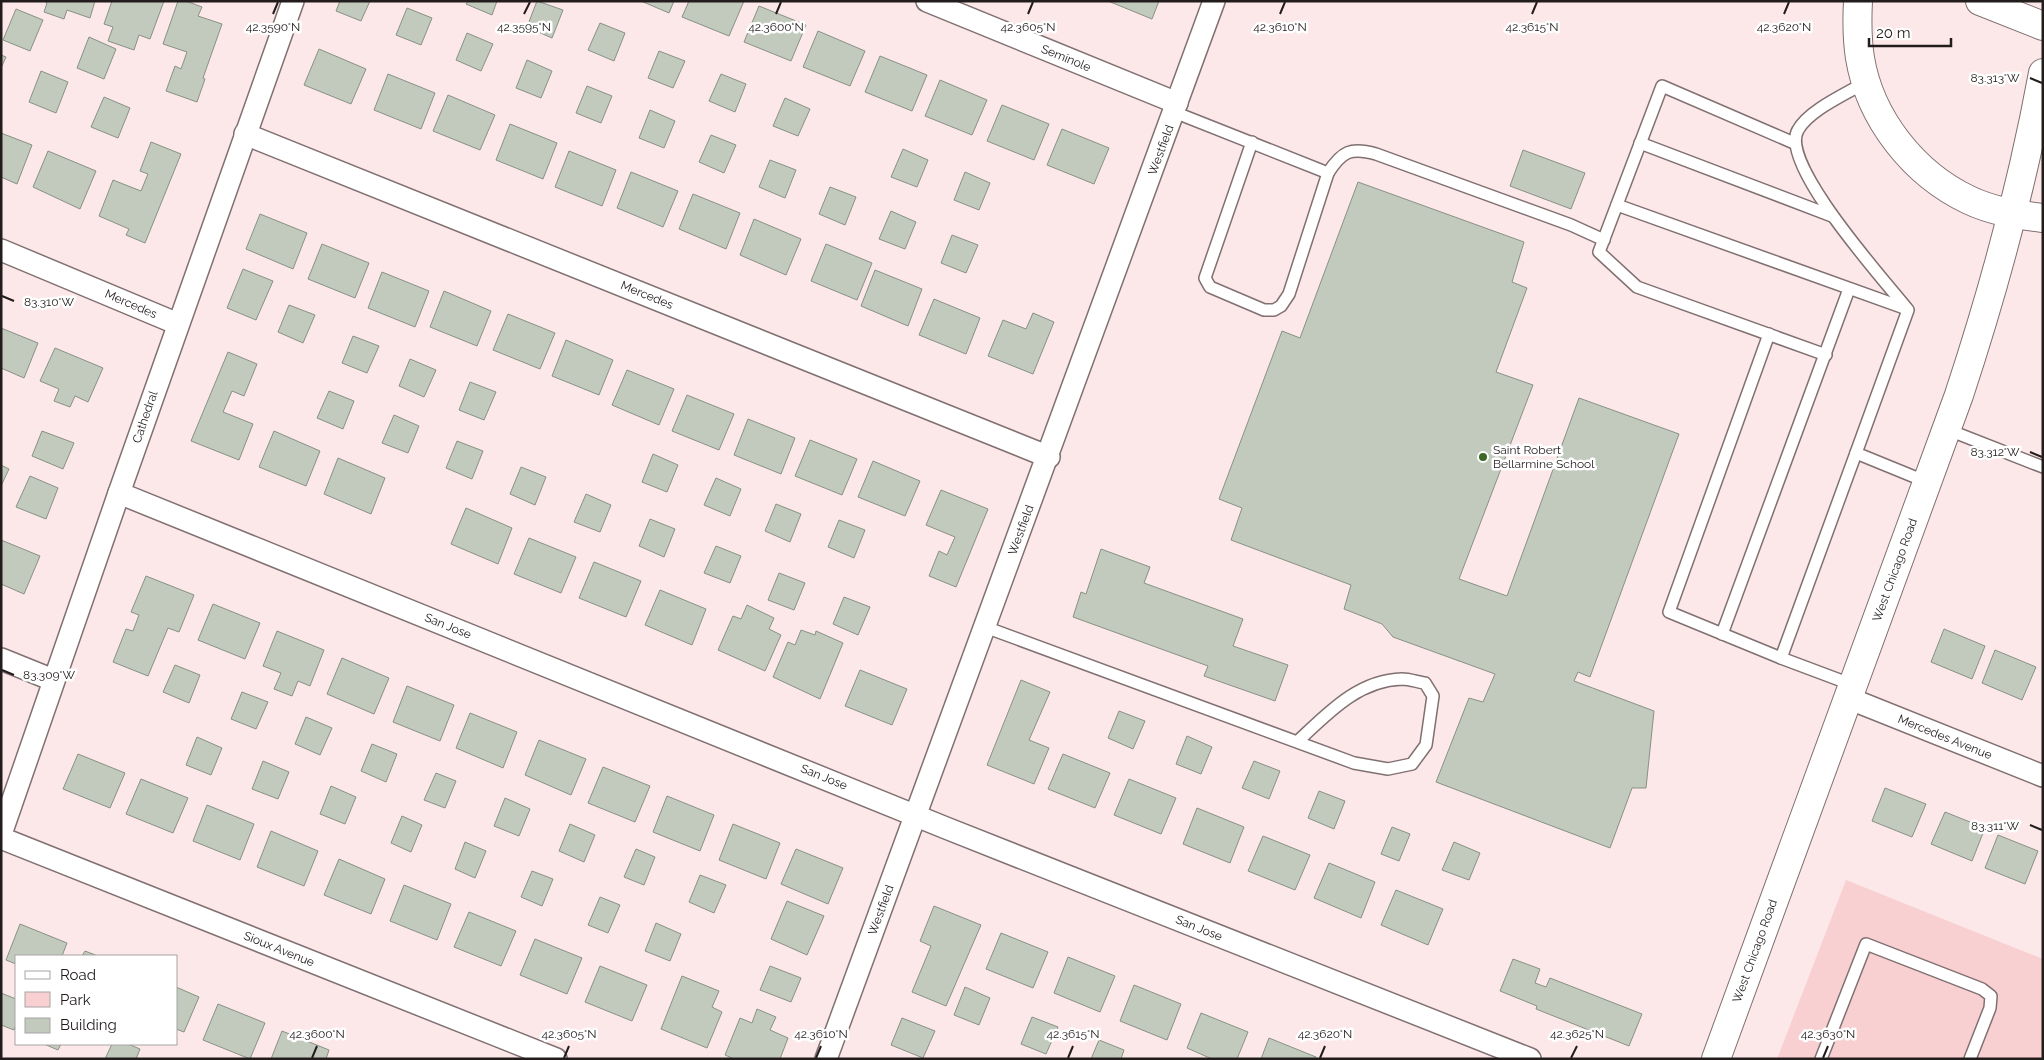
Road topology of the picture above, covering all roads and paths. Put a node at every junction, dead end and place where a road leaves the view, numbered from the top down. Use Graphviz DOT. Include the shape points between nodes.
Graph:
graph roads {
  1 [pos="293,1"];
  2 [pos="927,1"];
  3 [pos="1214,1"];
  4 [pos="1858,1"];
  5 [pos="1980,1"];
  6 [pos="2043,26"];
  7 [pos="2043,73"];
  8 [pos="1866,82"];
  9 [pos="1176,108"];
  10 [pos="245,134"];
  11 [pos="1252,142"];
  12 [pos="1640,143"];
  13 [pos="1794,143"];
  14 [pos="1328,173"];
  15 [pos="1617,205"];
  16 [pos="2012,214"];
  17 [pos="1832,216"];
  18 [pos="2043,218"];
  19 [pos="1604,240"];
  20 [pos="1,250"];
  21 [pos="1849,289"];
  22 [pos="1908,310"];
  23 [pos="178,324"];
  24 [pos="1769,334"];
  25 [pos="1826,355"];
  26 [pos="1946,429"];
  27 [pos="1856,453"];
  28 [pos="1048,457"];
  29 [pos="2043,467"];
  30 [pos="1927,482"];
  31 [pos="119,493"];
  32 [pos="985,627"];
  33 [pos="1722,634"];
  34 [pos="1781,658"];
  35 [pos="1,659"];
  36 [pos="53,680"];
  37 [pos="1850,692"];
  38 [pos="1297,742"];
  39 [pos="2043,776"];
  40 [pos="916,815"];
  41 [pos="1,834"];
  42 [pos="1,838"];
  43 [pos="1719,1058"];
  44 [pos="556,1059"];
  45 [pos="826,1059"];
  46 [pos="1530,1059"];
  47 [pos="1821,1059"];
  48 [pos="1970,1059"];
  1 -- 10 [label="street, Cathedral"];
  2 -- 9 [label="street, Seminole"];
  3 -- 9 [label="street, Westfield"];
  4 -- 8 [label="street" via="1857,37"];
  5 -- 6 [label="street"];
  7 -- 16 [label="street, West Chicago Road"];
  8 -- 13 [label="lane" via="1810,116 1797,131"];
  8 -- 16 [label="street" via="1880,117 1918,165 1969,200"];
  9 -- 11 [label="lane"];
  9 -- 28 [label="street, Westfield"];
  10 -- 23 [label="street, Cathedral"];
  10 -- 28 [label="street, Mercedes"];
  11 -- 14 [label="lane"];
  11 -- 14 [label="lane" via="1208,265 1205,278 1210,288 1264,310 1281,306 1289,294"];
  12 -- 13 [label="lane" via="1662,86"];
  12 -- 15 [label="lane"];
  12 -- 17 [label="lane"];
  13 -- 17 [label="lane" via="1799,162"];
  14 -- 19 [label="lane" via="1339,157 1358,149 1571,225"];
  15 -- 19 [label="lane"];
  15 -- 21 [label="lane"];
  16 -- 18 [label="street"];
  16 -- 26 [label="street, West Chicago Road" via="1989,305"];
  17 -- 22 [label="lane"];
  19 -- 24 [label="lane" via="1599,252 1637,287"];
  20 -- 23 [label="street, Mercedes"];
  21 -- 22 [label="lane"];
  21 -- 25 [label="lane"];
  22 -- 27 [label="lane"];
  23 -- 31 [label="street, Cathedral"];
  24 -- 25 [label="lane"];
  24 -- 33 [label="lane" via="1669,612"];
  25 -- 33 [label="lane"];
  26 -- 29 [label="lane"];
  26 -- 30 [label="street, West Chicago Road"];
  27 -- 30 [label="lane"];
  27 -- 34 [label="lane"];
  28 -- 32 [label="street, Westfield"];
  30 -- 37 [label="street, West Chicago Road"];
  31 -- 36 [label="street, Cathedral"];
  31 -- 40 [label="street, San Jose"];
  32 -- 38 [label="lane"];
  32 -- 40 [label="street, Westfield"];
  33 -- 34 [label="lane"];
  34 -- 37 [label="lane"];
  35 -- 36 [label="street"];
  36 -- 41 [label="street, Cathedral"];
  37 -- 39 [label="street, Mercedes Avenue"];
  37 -- 43 [label="street, West Chicago Road"];
  38 -- 38 [label="lane" via="1354,763 1388,769 1412,764 1426,745 1433,696 1425,683 1402,679 1377,683 1340,702"];
  40 -- 45 [label="street, Westfield"];
  40 -- 46 [label="street, San Jose"];
  42 -- 44 [label="street, Sioux Avenue"];
  47 -- 48 [label="lane" via="1866,944 1991,996 1990,1008"];
}
